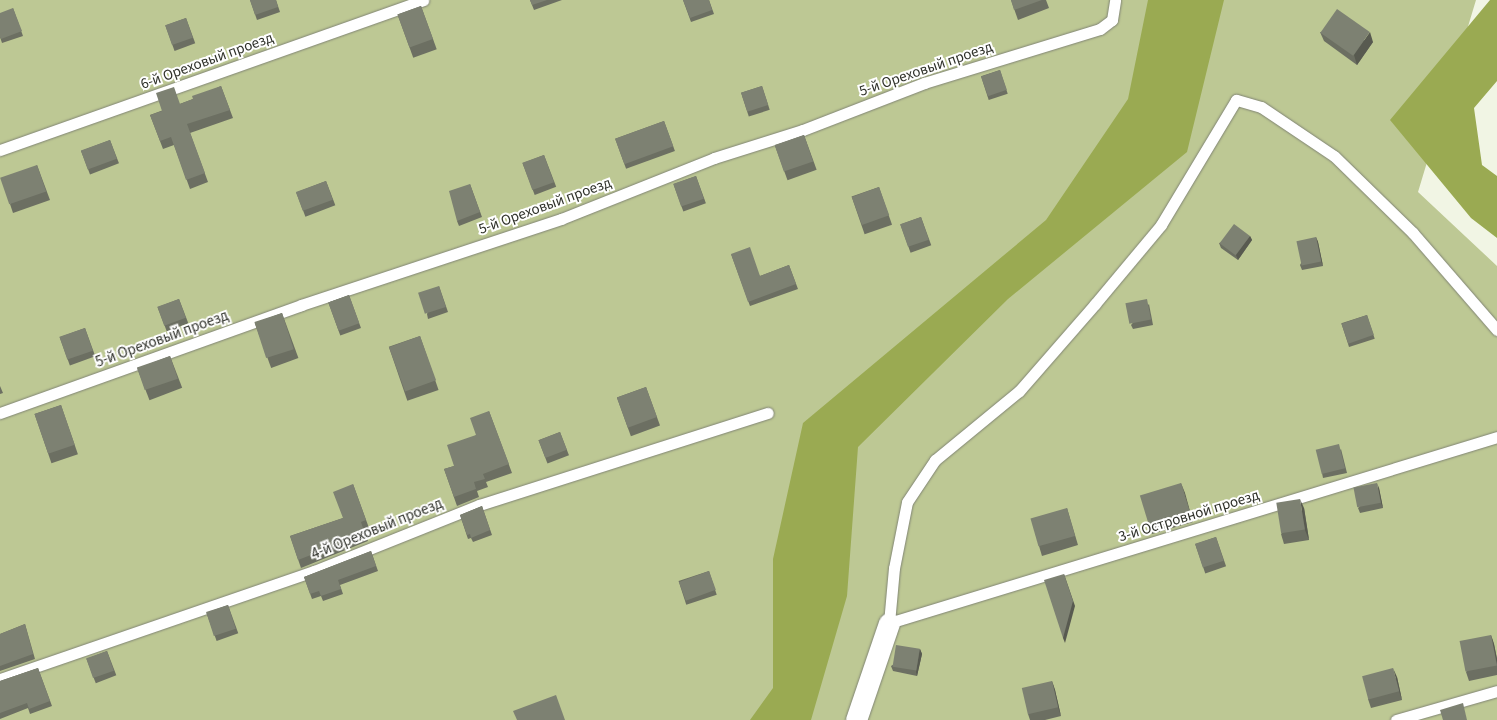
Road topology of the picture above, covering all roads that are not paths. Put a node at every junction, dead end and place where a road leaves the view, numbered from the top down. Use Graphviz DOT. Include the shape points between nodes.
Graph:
graph roads {
  1 [pos="424,0"];
  2 [pos="1115,0"];
  3 [pos="0,150"];
  4 [pos="1497,330"];
  5 [pos="768,413"];
  6 [pos="0,414"];
  7 [pos="1497,436"];
  8 [pos="888,623"];
  9 [pos="0,679"];
  10 [pos="1497,691"];
  11 [pos="856,720"];
  12 [pos="1396,720"];
  1 -- 3 [label="lane, 6-й Ореховый проезд"];
  2 -- 6 [label="lane, 5-й Ореховый проезд" via="1112,20 1100,29 924,83 803,130 714,158 561,218 301,305"];
  4 -- 8 [label="lane" via="1413,232 1334,156 1261,107 1236,100 1161,225 1019,391 935,460 908,502 894,568"];
  5 -- 9 [label="lane, 4-й Ореховый проезд" via="479,505 314,571"];
  7 -- 8 [label="lane, 3-й Островной проезд"];
  8 -- 11 [label="street"];
  10 -- 12 [label="lane"];
}
